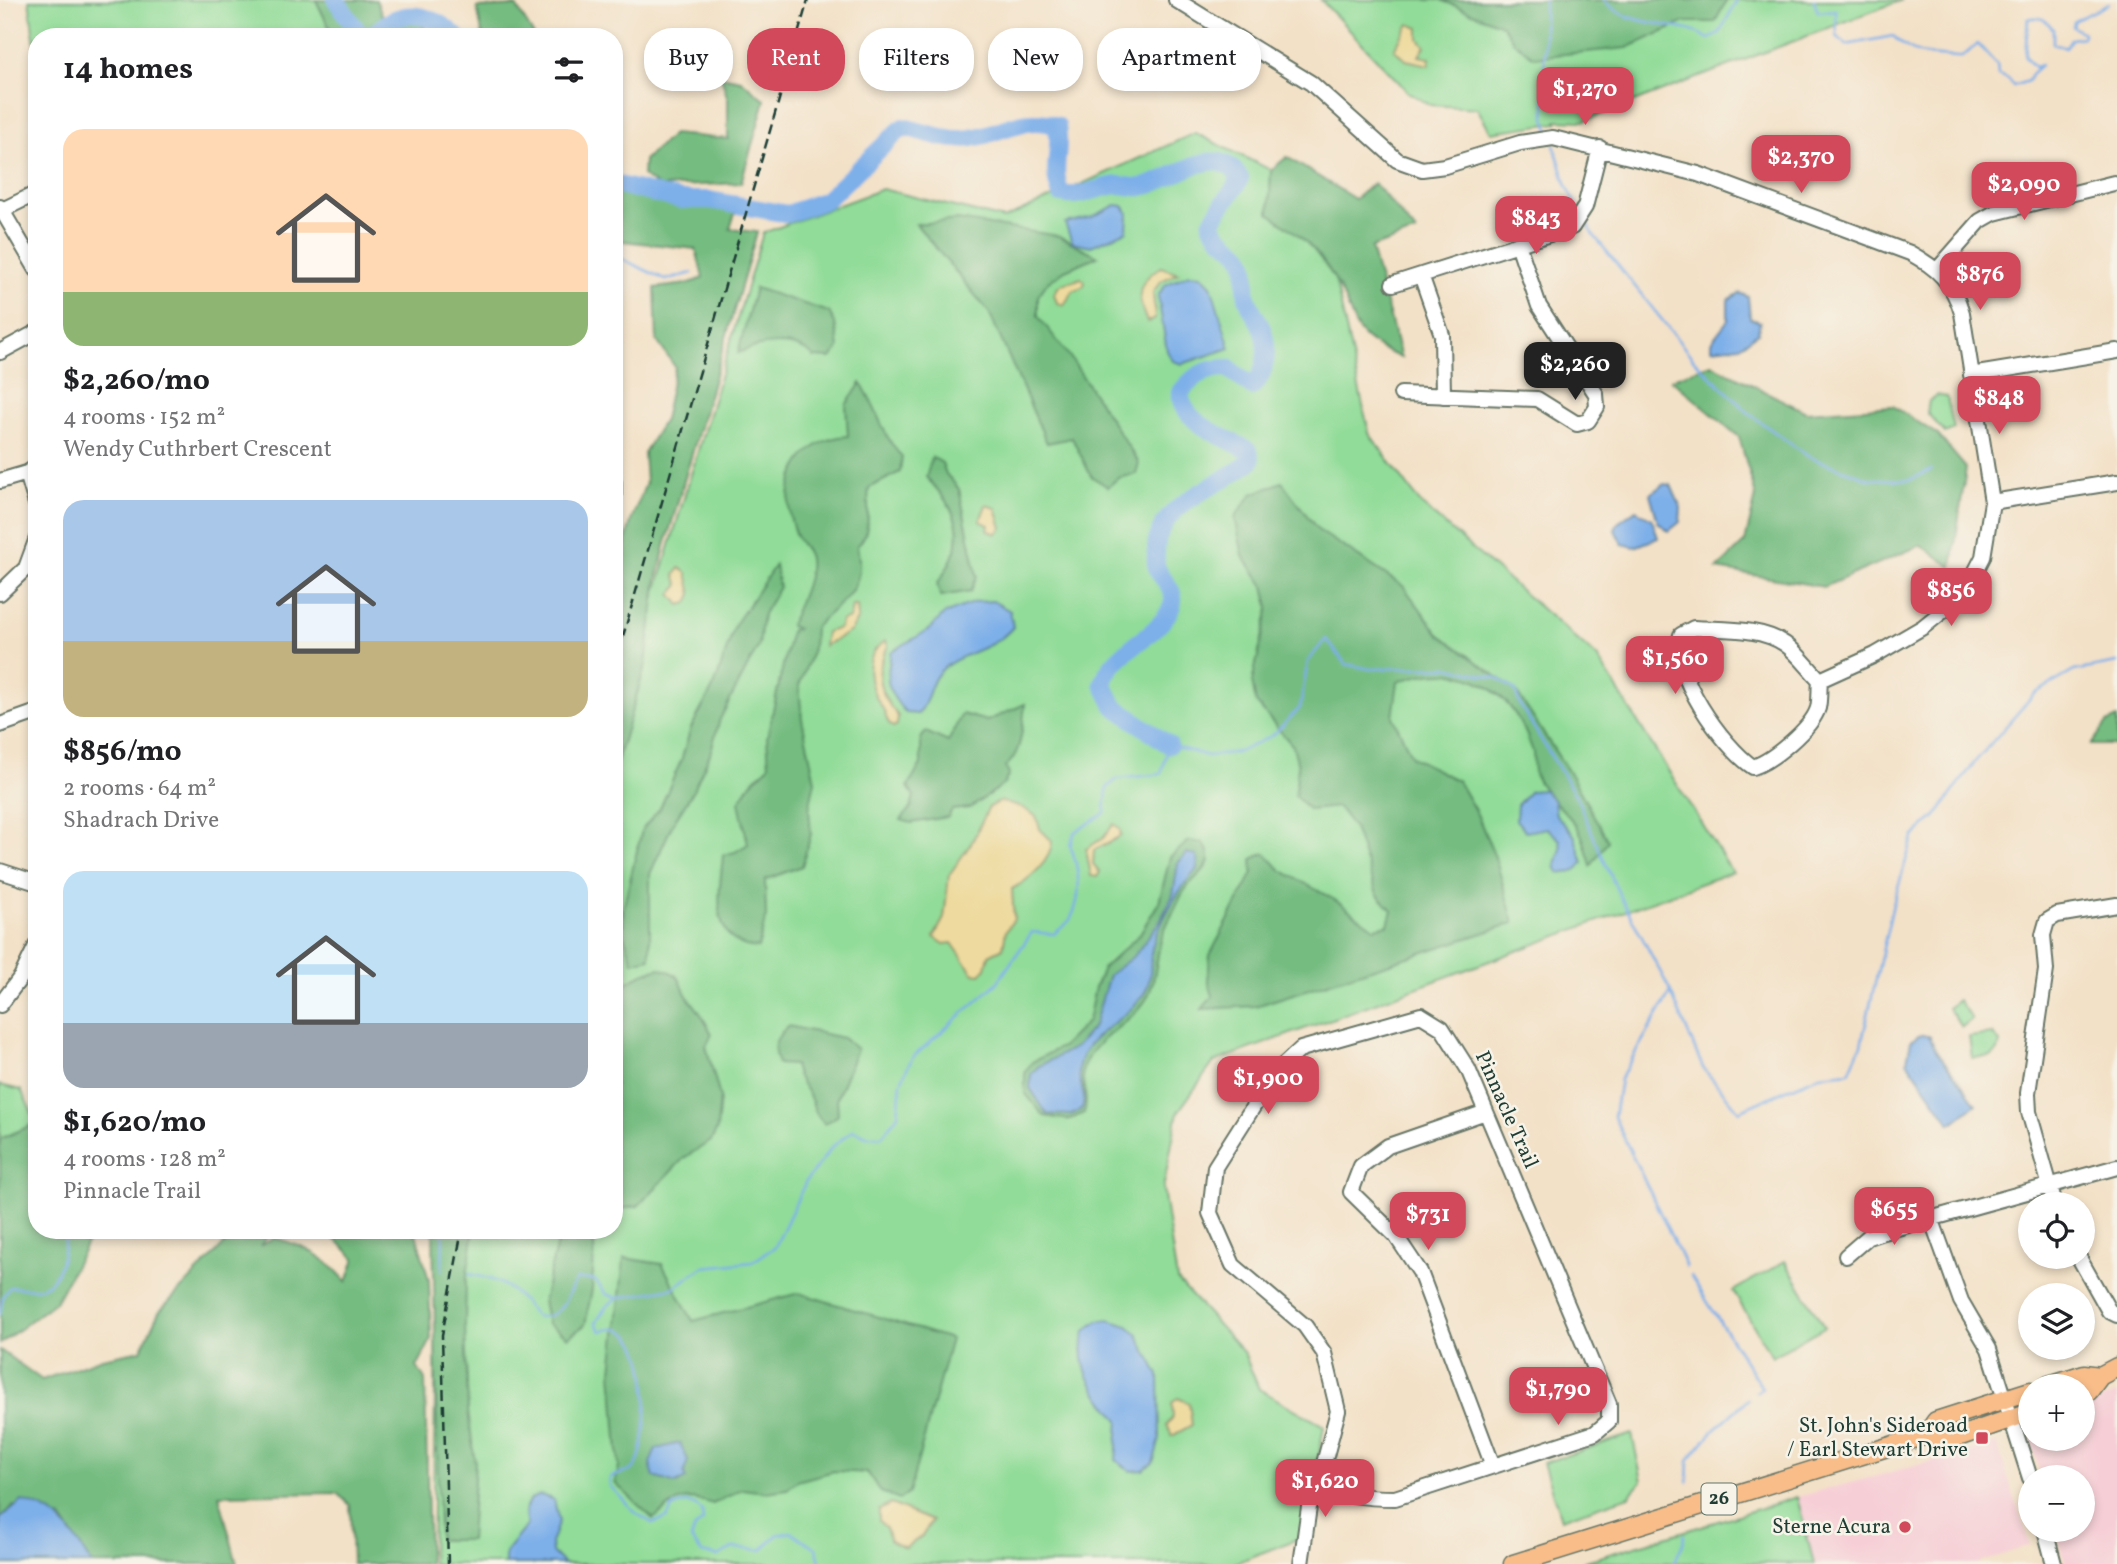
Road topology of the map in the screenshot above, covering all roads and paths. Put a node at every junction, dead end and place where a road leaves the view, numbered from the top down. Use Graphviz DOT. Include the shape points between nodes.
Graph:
graph roads {
  1 [pos="1177,0"];
  2 [pos="1600,148"];
  3 [pos="2114,183"];
  4 [pos="28,197"];
  5 [pos="0,209"];
  6 [pos="1518,244"];
  7 [pos="28,255"];
  8 [pos="1938,269"];
  9 [pos="1421,275"];
  10 [pos="1393,284"];
  11 [pos="28,337"];
  12 [pos="2117,351"];
  13 [pos="0,352"];
  14 [pos="1971,375"];
  15 [pos="1401,394"];
  16 [pos="1443,396"];
  17 [pos="28,471"];
  18 [pos="0,481"];
  19 [pos="2117,482"];
  20 [pos="1992,502"];
  21 [pos="28,563"];
  22 [pos="0,593"];
  23 [pos="1820,680"];
  24 [pos="28,715"];
  25 [pos="0,725"];
  26 [pos="0,871"];
  27 [pos="28,880"];
  28 [pos="2117,905"];
  29 [pos="28,962"];
  30 [pos="0,1005"];
  31 [pos="1486,1112"];
  32 [pos="2117,1167"];
  33 [pos="2049,1185"];
  34 [pos="2051,1192"];
  35 [pos="1931,1218"];
  36 [pos="1846,1256"];
  37 [pos="2085,1269"];
  38 [pos="2117,1315"];
  39 [pos="2117,1367"];
  40 [pos="2095,1375"];
  41 [pos="2101,1376"];
  42 [pos="2095,1384"];
  43 [pos="2018,1395"];
  44 [pos="2007,1398"];
  45 [pos="2018,1411"];
  46 [pos="2018,1417"];
  47 [pos="1926,1435"];
  48 [pos="1493,1466"];
  49 [pos="1319,1482"];
  50 [pos="2048,1542"];
  51 [pos="1303,1548"];
  52 [pos="1301,1564"];
  53 [pos="1310,1564"];
  54 [pos="1513,1564"];
  55 [pos="2054,1564"];
  1 -- 2 [label="street" via="1311,83 1397,160 1422,169 1553,138"];
  2 -- 6 [label="street" via="1585,207 1572,227"];
  2 -- 8 [label="street" via="1698,174 1910,253"];
  3 -- 8 [label="street" via="1994,213 1980,221"];
  4 -- 5 [label="street"];
  5 -- 7 [label="street"];
  6 -- 9 [label="street"];
  6 -- 16 [label="street" via="1539,306 1596,394 1597,407 1588,421 1577,424 1537,399"];
  8 -- 14 [label="street" via="1957,294"];
  9 -- 10 [label="street"];
  9 -- 16 [label="street" via="1442,335"];
  11 -- 13 [label="street"];
  12 -- 14 [label="street"];
  14 -- 20 [label="street"];
  15 -- 16 [label="street"];
  17 -- 18 [label="street"];
  19 -- 20 [label="street"];
  20 -- 23 [label="street" via="1983,557 1964,594 1923,628"];
  21 -- 22 [label="street"];
  23 -- 23 [label="street" via="1787,645 1750,631 1694,628 1681,635 1676,648 1695,700 1742,760 1753,767 1766,763 1809,725 1818,709"];
  24 -- 25 [label="street"];
  26 -- 27 [label="street"];
  28 -- 33 [label="street" via="2057,915 2047,921 2043,935 2046,970 2028,1093"];
  29 -- 30 [label="street"];
  31 -- 48 [label="street, Pinnacle Trail" via="1609,1404 1609,1420 1595,1433"];
  31 -- 48 [label="street" via="1388,1146 1361,1166 1351,1192 1396,1236 1420,1272"];
  31 -- 49 [label="street, Pinnacle Trail" via="1468,1069 1442,1028 1421,1015 1301,1049 1274,1074 1215,1167 1210,1213 1233,1265 1305,1326 1324,1353 1338,1411"];
  32 -- 33 [label="street"];
  33 -- 34 [label="street"];
  33 -- 35 [label="street"];
  35 -- 36 [label="street" via="1868,1237"];
  35 -- 44 [label="street" via="1961,1301 1983,1336"];
  37 -- 38 [label="street" via="2109,1311"];
  39 -- 41 [label="main road"];
  40 -- 41 [label="main road"];
  41 -- 42 [label="main road"];
  43 -- 44 [label="main road, 26"];
  44 -- 45 [label="street"];
  44 -- 47 [label="main road, 26" via="1936,1422"];
  46 -- 47 [label="main road, 26" via="1949,1440"];
  47 -- 54 [label="main road, 26"];
  48 -- 49 [label="street, Pinnacle Trail" via="1395,1498 1366,1498"];
  49 -- 51 [label="street, Pinnacle Trail" via="1309,1507"];
  50 -- 55 [label="street"];
  51 -- 52 [label="street, Pinnacle Trail"];
  51 -- 53 [label="street"];
}
